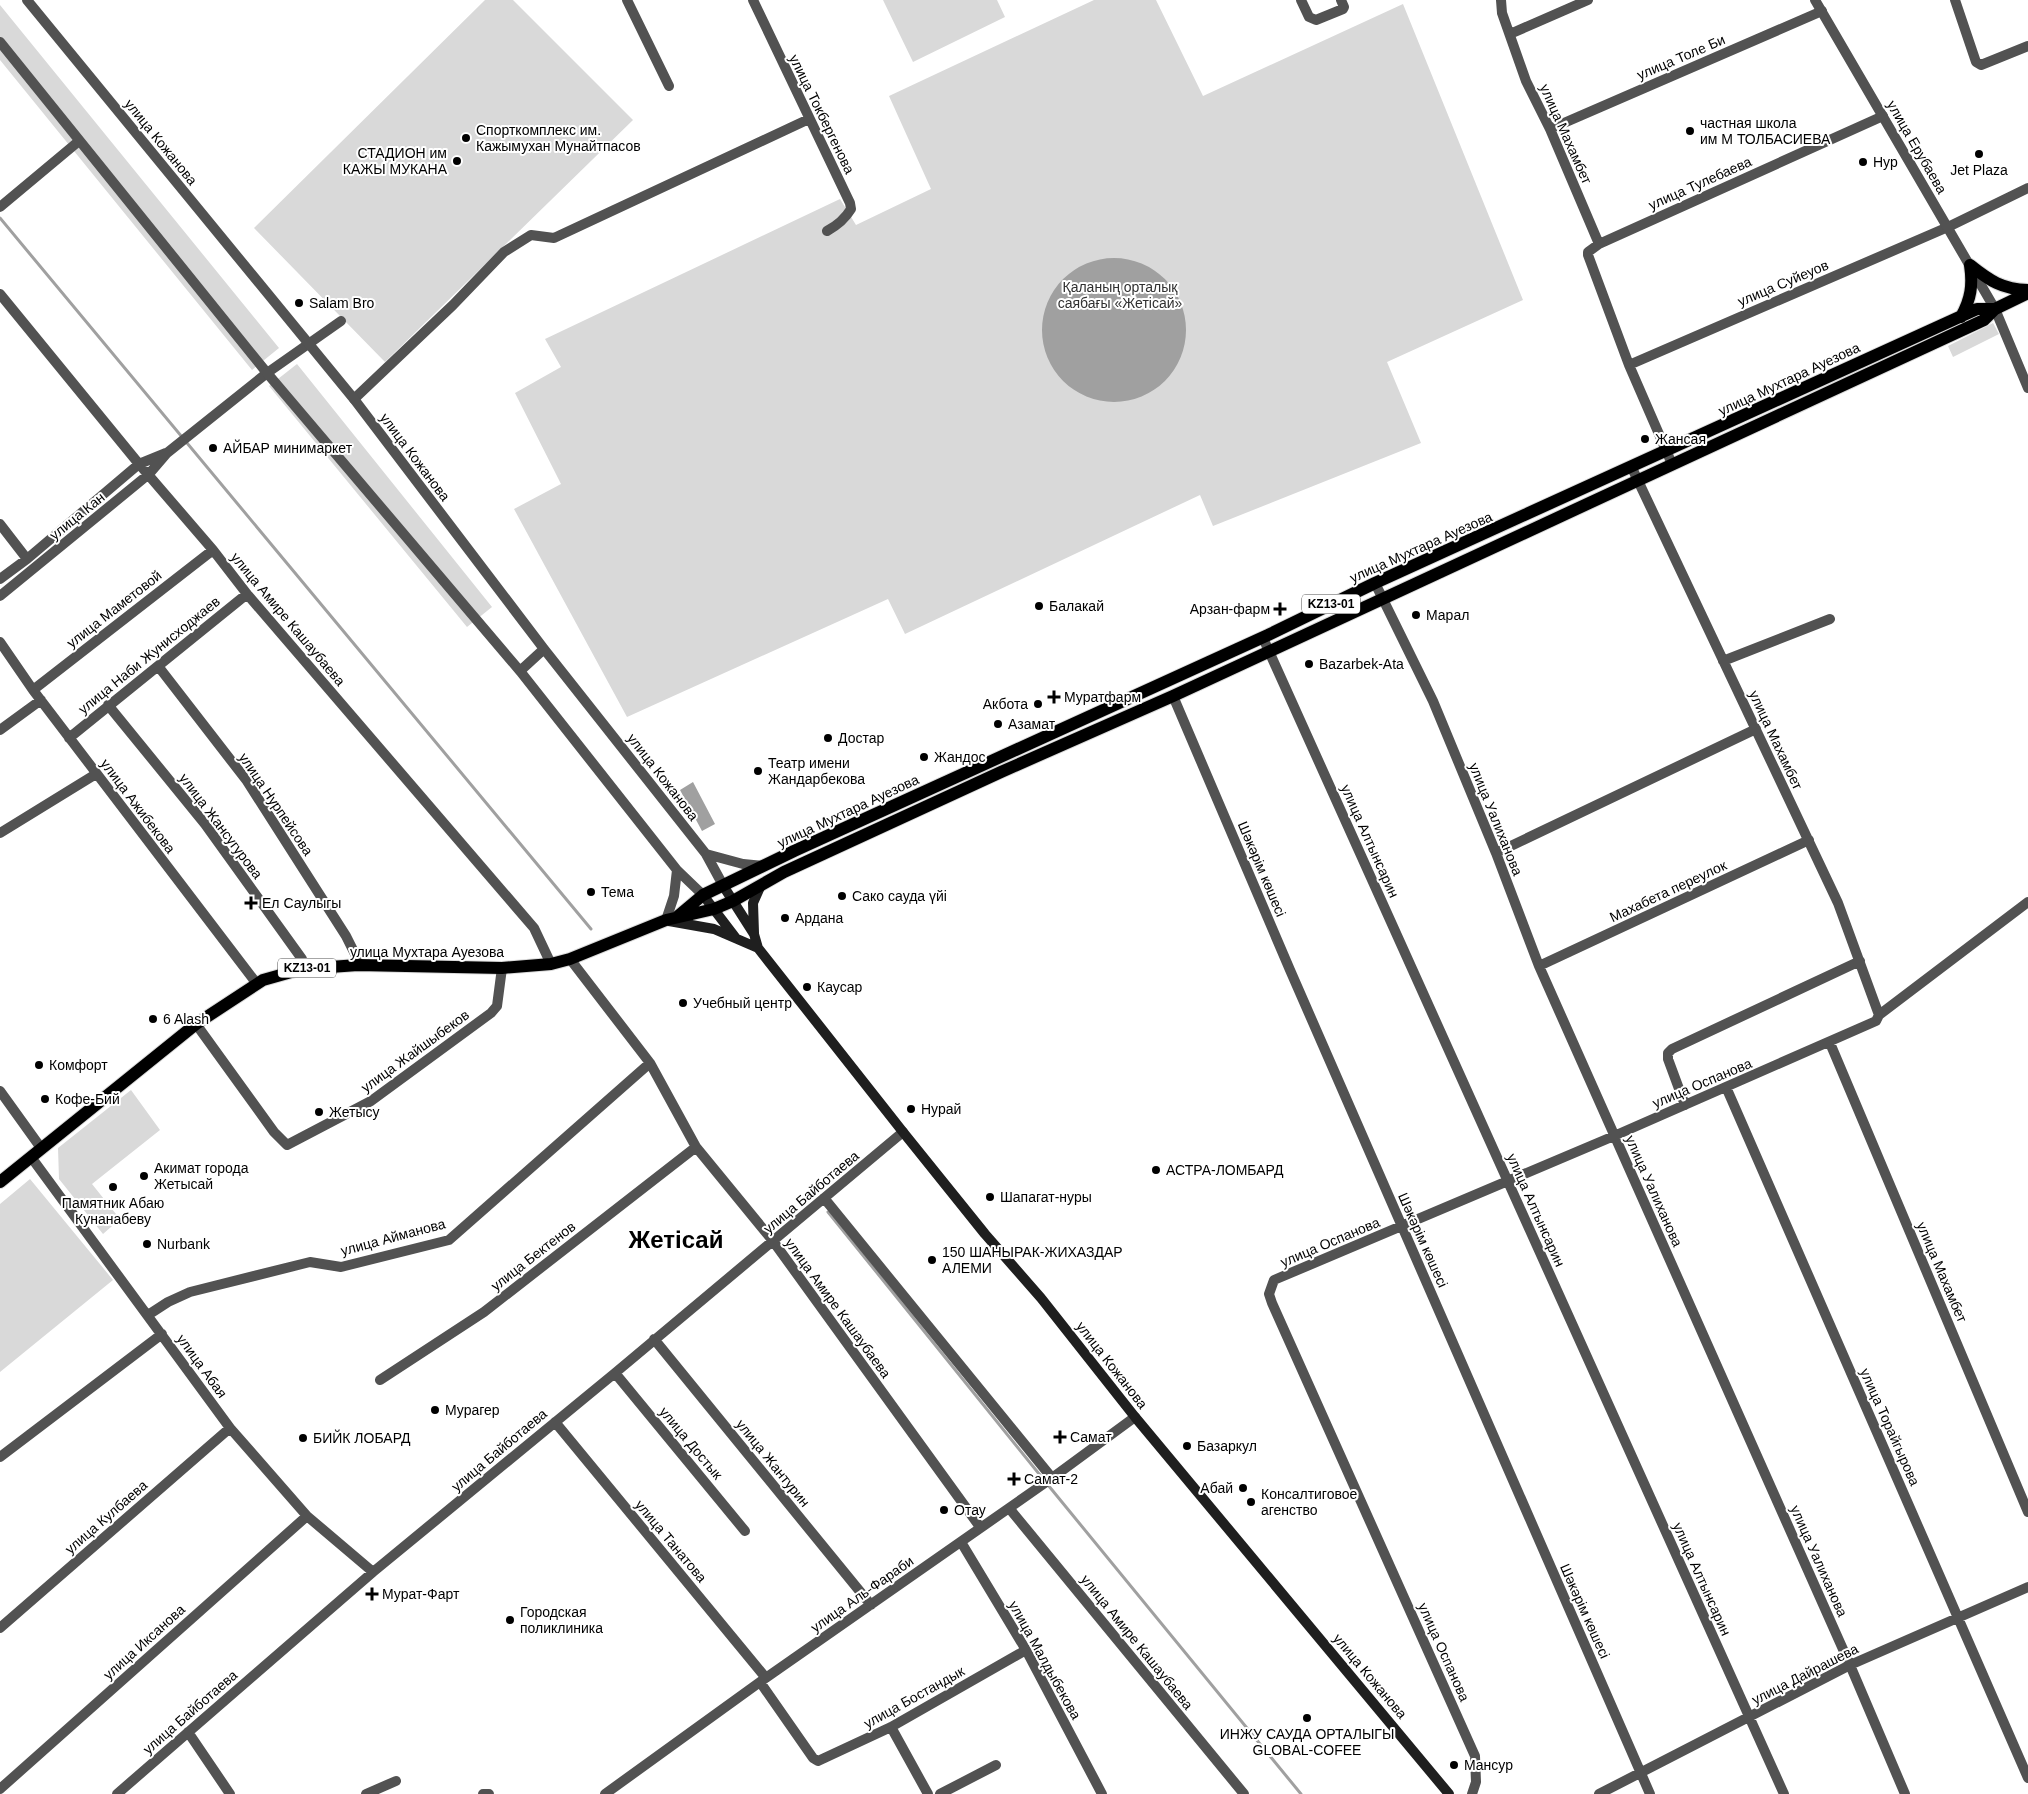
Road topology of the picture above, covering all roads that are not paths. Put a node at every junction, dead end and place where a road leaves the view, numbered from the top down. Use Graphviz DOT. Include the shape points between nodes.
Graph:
graph roads {
  1 [pos="27,0"];
  2 [pos="627,0"];
  3 [pos="753,0"];
  4 [pos="1301,0"];
  5 [pos="1341,0"];
  6 [pos="1501,0"];
  7 [pos="1588,0"];
  8 [pos="1815,0"];
  9 [pos="1954,0"];
  10 [pos="1822,11"];
  11 [pos="1510,34"];
  12 [pos="0,42"];
  13 [pos="2028,46"];
  14 [pos="669,86"];
  15 [pos="1883,116"];
  16 [pos="809,119"];
  17 [pos="1550,129"];
  18 [pos="79,142"];
  19 [pos="2028,188"];
  20 [pos="0,207"];
  21 [pos="1948,227"];
  22 [pos="827,232"];
  23 [pos="1599,244"];
  24 [pos="1970,265"];
  25 [pos="2028,292"];
  26 [pos="0,294"];
  27 [pos="1995,309"];
  28 [pos="1962,317"];
  29 [pos="341,321"];
  30 [pos="307,344"];
  31 [pos="1629,365"];
  32 [pos="267,373"];
  33 [pos="2028,388"];
  34 [pos="354,399"];
  35 [pos="1666,451"];
  36 [pos="167,453"];
  37 [pos="139,464"];
  38 [pos="1672,464"];
  39 [pos="1632,468"];
  40 [pos="149,474"];
  41 [pos="1638,481"];
  42 [pos="0,524"];
  43 [pos="213,550"];
  44 [pos="27,559"];
  45 [pos="0,579"];
  46 [pos="1375,583"];
  47 [pos="247,594"];
  48 [pos="0,596"];
  49 [pos="1382,598"];
  50 [pos="1830,619"];
  51 [pos="1263,638"];
  52 [pos="0,642"];
  53 [pos="544,649"];
  54 [pos="1269,650"];
  55 [pos="1723,661"];
  56 [pos="158,666"];
  57 [pos="520,671"];
  58 [pos="32,690"];
  59 [pos="1173,696"];
  60 [pos="41,700"];
  61 [pos="108,705"];
  62 [pos="1756,729"];
  63 [pos="0,730"];
  64 [pos="69,738"];
  65 [pos="96,774"];
  66 [pos="0,833"];
  67 [pos="1809,840"];
  68 [pos="1496,853"];
  69 [pos="706,854"];
  70 [pos="767,866"];
  71 [pos="677,870"];
  72 [pos="762,883"];
  73 [pos="724,886"];
  74 [pos="703,895"];
  75 [pos="733,901"];
  76 [pos="2028,902"];
  77 [pos="714,909"];
  78 [pos="671,919"];
  79 [pos="754,934"];
  80 [pos="736,938"];
  81 [pos="758,948"];
  82 [pos="570,959"];
  83 [pos="1860,962"];
  84 [pos="551,964"];
  85 [pos="358,965"];
  86 [pos="1539,966"];
  87 [pos="502,968"];
  88 [pos="302,969"];
  89 [pos="257,984"];
  90 [pos="1879,1015"];
  91 [pos="196,1024"];
  92 [pos="1830,1043"];
  93 [pos="650,1063"];
  94 [pos="1726,1087"];
  95 [pos="0,1091"];
  96 [pos="1685,1105"];
  97 [pos="902,1132"];
  98 [pos="1614,1136"];
  99 [pos="696,1147"];
  100 [pos="41,1148"];
  101 [pos="31,1157"];
  102 [pos="1508,1181"];
  103 [pos="0,1182"];
  104 [pos="824,1198"];
  105 [pos="1402,1227"];
  106 [pos="773,1241"];
  107 [pos="148,1315"];
  108 [pos="162,1334"];
  109 [pos="654,1339"];
  110 [pos="615,1373"];
  111 [pos="380,1380"];
  112 [pos="1135,1417"];
  113 [pos="554,1422"];
  114 [pos="230,1428"];
  115 [pos="0,1457"];
  116 [pos="1052,1478"];
  117 [pos="1009,1508"];
  118 [pos="2028,1512"];
  119 [pos="307,1516"];
  120 [pos="980,1527"];
  121 [pos="745,1531"];
  122 [pos="961,1542"];
  123 [pos="373,1572"];
  124 [pos="2028,1588"];
  125 [pos="871,1605"];
  126 [pos="1958,1617"];
  127 [pos="0,1628"];
  128 [pos="1026,1650"];
  129 [pos="1850,1665"];
  130 [pos="763,1680"];
  131 [pos="1750,1718"];
  132 [pos="891,1727"];
  133 [pos="188,1732"];
  134 [pos="813,1758"];
  135 [pos="996,1765"];
  136 [pos="1642,1773"];
  137 [pos="2028,1778"];
  138 [pos="396,1781"];
  139 [pos="0,1789"];
  140 [pos="117,1794"];
  141 [pos="230,1794"];
  142 [pos="366,1794"];
  143 [pos="482,1794"];
  144 [pos="488,1794"];
  145 [pos="605,1794"];
  146 [pos="928,1794"];
  147 [pos="940,1794"];
  148 [pos="1102,1794"];
  149 [pos="1244,1794"];
  150 [pos="1449,1794"];
  151 [pos="1472,1794"];
  152 [pos="1599,1794"];
  153 [pos="1650,1794"];
  154 [pos="1784,1794"];
  155 [pos="1905,1794"];
  1 -- 30 [label="street, улица Кожанова"];
  2 -- 14 [label="street"];
  3 -- 16 [label="street, улица Токбергенова"];
  4 -- 5 [label="street" via="1309,17 1316,20 1343,9"];
  6 -- 11 [label="street, улица Махамбет"];
  7 -- 11 [label="street"];
  8 -- 10 [label="street, улица Ерубаева"];
  9 -- 13 [label="street" via="1976,62 1981,65 1988,63"];
  10 -- 15 [label="street, улица Ерубаева"];
  10 -- 17 [label="street, улица Толе Би"];
  11 -- 17 [label="street, улица Махамбет" via="1526,81"];
  12 -- 18 [label="street, улица Кожанова"];
  15 -- 21 [label="street, улица Ерубаева"];
  15 -- 23 [label="street, улица Тулебаева"];
  16 -- 22 [label="street, улица Токбергенова" via="851,209 841,223"];
  16 -- 34 [label="street" via="554,238 531,235 504,252"];
  17 -- 23 [label="street, улица Махамбет"];
  18 -- 20 [label="street"];
  18 -- 32 [label="street, улица Кожанова"];
  19 -- 21 [label="street, улица Суйеуов"];
  21 -- 24 [label="street, улица Ерубаева"];
  21 -- 31 [label="street, улица Суйеуов"];
  23 -- 31 [label="street, улица Тулебаева" via="1588,255"];
  24 -- 25 [label="main road" via="1986,279 2006,288"];
  24 -- 27 [label="street, улица Ерубаева"];
  24 -- 28 [label="main road" via="1971,293"];
  25 -- 27 [label="main road, улица Мухтара Ауезова / KZ13-01"];
  26 -- 37 [label="street, улица Амире Кашаубаева"];
  27 -- 28 [label="main road, улица Мухтара Ауезова / KZ13-01" via="1977,309"];
  27 -- 33 [label="street, улица Ерубаева"];
  27 -- 38 [label="main road, улица Мухтара Ауезова / KZ13-01" via="1984,320"];
  28 -- 35 [label="main road, улица Мухтара Ауезова / KZ13-01"];
  29 -- 30 [label="street, улица Кан"];
  30 -- 32 [label="street, улица Кан"];
  30 -- 34 [label="street, улица Кожанова"];
  31 -- 35 [label="street"];
  32 -- 36 [label="street, улица Кан"];
  32 -- 57 [label="street, улица Кожанова"];
  34 -- 53 [label="street, улица Кожанова"];
  35 -- 38 [label="street"];
  35 -- 39 [label="main road, улица Мухтара Ауезова / KZ13-01"];
  36 -- 37 [label="street, улица Кан"];
  36 -- 40 [label="street, улица Кан"];
  37 -- 40 [label="street, улица Амире Кашаубаева"];
  37 -- 44 [label="street, улица Кан"];
  38 -- 41 [label="main road, улица Мухтара Ауезова / KZ13-01"];
  39 -- 41 [label="street, улица Махамбет"];
  39 -- 46 [label="main road, улица Мухтара Ауезова / KZ13-01"];
  40 -- 43 [label="street, улица Амире Кашаубаева"];
  40 -- 48 [label="street, улица Кан"];
  41 -- 49 [label="main road, улица Мухтара Ауезова / KZ13-01"];
  41 -- 55 [label="street, улица Махамбет"];
  42 -- 44 [label="street"];
  43 -- 47 [label="street, улица Амире Кашаубаева"];
  43 -- 58 [label="street, улица Маметовой"];
  44 -- 45 [label="street, улица Кан"];
  46 -- 49 [label="street, улица Уалиханова"];
  46 -- 51 [label="main road, улица Мухтара Ауезова / KZ13-01"];
  47 -- 56 [label="street, улица Наби Жунисходжаев"];
  47 -- 84 [label="street, улица Амире Кашаубаева" via="534,928"];
  49 -- 54 [label="main road, улица Мухтара Ауезова / KZ13-01"];
  49 -- 68 [label="street, улица Уалиханова" via="1433,701"];
  50 -- 55 [label="street"];
  51 -- 54 [label="street, улица Алтынсарин"];
  51 -- 70 [label="main road, улица Мухтара Ауезова / KZ13-01"];
  52 -- 58 [label="street, улица Ажибекова"];
  53 -- 57 [label="street"];
  53 -- 69 [label="street, улица Кожанова"];
  54 -- 59 [label="main road, улица Мухтара Ауезова / KZ13-01"];
  54 -- 102 [label="street, улица Алтынсарин"];
  55 -- 62 [label="street, улица Махамбет"];
  56 -- 61 [label="street, улица Наби Жунисходжаев"];
  56 -- 85 [label="street, улица Нурпейсова" via="247,781 346,936"];
  57 -- 71 [label="street, улица Кожанова"];
  58 -- 60 [label="street, улица Ажибекова"];
  59 -- 72 [label="main road, улица Мухтара Ауезова / KZ13-01"];
  59 -- 105 [label="street, Шәкәрім көшесі"];
  60 -- 63 [label="street"];
  60 -- 64 [label="street, улица Ажибекова"];
  61 -- 64 [label="street, улица Наби Жунисходжаев"];
  61 -- 88 [label="street, улица Жансугурова" via="205,824 302,959"];
  62 -- 67 [label="street, улица Махамбет"];
  62 -- 68 [label="street"];
  64 -- 65 [label="street, улица Ажибекова"];
  65 -- 66 [label="street"];
  65 -- 89 [label="street, улица Ажибекова"];
  67 -- 83 [label="street, улица Махамбет"];
  67 -- 86 [label="street, Махабета переулок"];
  68 -- 86 [label="street, улица Уалиханова"];
  69 -- 70 [label="street" via="743,864"];
  69 -- 73 [label="street, улица Кожанова"];
  70 -- 73 [label="main road, улица Мухтара Ауезова / KZ13-01"];
  71 -- 74 [label="street, улица Кожанова"];
  71 -- 78 [label="street"];
  72 -- 75 [label="main road, улица Мухтара Ауезова / KZ13-01"];
  72 -- 79 [label="main road" via="753,904"];
  73 -- 74 [label="main road, улица Мухтара Ауезова / KZ13-01"];
  73 -- 75 [label="main road, улица Кожанова"];
  74 -- 77 [label="main road, улица Кожанова"];
  74 -- 78 [label="main road, улица Мухтара Ауезова / KZ13-01"];
  75 -- 77 [label="main road, улица Мухтара Ауезова / KZ13-01"];
  75 -- 79 [label="main road, улица Кожанова"];
  76 -- 90 [label="street, улица Оспанова"];
  77 -- 78 [label="main road, улица Мухтара Ауезова / KZ13-01"];
  77 -- 80 [label="main road, улица Кожанова"];
  78 -- 80 [label="main road"];
  78 -- 82 [label="main road, улица Мухтара Ауезова / KZ13-01"];
  79 -- 81 [label="main road, улица Кожанова"];
  80 -- 81 [label="main road, улица Кожанова"];
  81 -- 97 [label="main road, улица Кожанова"];
  82 -- 84 [label="main road, улица Мухтара Ауезова / KZ13-01"];
  82 -- 93 [label="street, улица Амире Кашаубаева"];
  83 -- 90 [label="street, улица Махамбет"];
  83 -- 96 [label="street" via="1672,1049 1668,1059"];
  84 -- 87 [label="main road, улица Мухтара Ауезова / KZ13-01"];
  85 -- 87 [label="main road, улица Мухтара Ауезова / KZ13-01"];
  85 -- 88 [label="main road, улица Мухтара Ауезова / KZ13-01"];
  86 -- 98 [label="street, улица Уалиханова"];
  87 -- 91 [label="street, улица Жайшыбеков" via="497,1006 491,1013 371,1101 287,1145 274,1132"];
  88 -- 89 [label="main road, улица Мухтара Ауезова / KZ13-01"];
  89 -- 91 [label="main road, улица Мухтара Ауезова / KZ13-01"];
  90 -- 92 [label="street, улица Оспанова" via="1876,1021"];
  91 -- 100 [label="main road, улица Мухтара Ауезова / KZ13-01"];
  92 -- 94 [label="street, улица Оспанова"];
  92 -- 118 [label="street, улица Махамбет"];
  93 -- 99 [label="street, улица Амире Кашаубаева"];
  93 -- 107 [label="street, улица Айманова" via="449,1240 341,1267 310,1262 190,1292"];
  94 -- 96 [label="street, улица Оспанова"];
  94 -- 126 [label="street, улица Торайгырова"];
  95 -- 100 [label="street"];
  96 -- 98 [label="street, улица Оспанова"];
  97 -- 104 [label="street, улица Байботаева"];
  97 -- 112 [label="main road, улица Кожанова" via="1041,1298"];
  98 -- 102 [label="street, улица Оспанова"];
  98 -- 129 [label="street, улица Уалиханова"];
  99 -- 106 [label="street, улица Амире Кашаубаева"];
  99 -- 111 [label="street, улица Бектенов" via="484,1312"];
  100 -- 101 [label="main road, улица Мухтара Ауезова / KZ13-01"];
  101 -- 103 [label="main road, улица Мухтара Ауезова / KZ13-01"];
  101 -- 107 [label="street, улица Абая"];
  102 -- 105 [label="street, улица Оспанова"];
  102 -- 131 [label="street, улица Алтынсарин"];
  104 -- 106 [label="street, улица Байботаева"];
  104 -- 116 [label="street"];
  105 -- 136 [label="street, Шәкәрім көшесі"];
  105 -- 151 [label="street, улица Оспанова" via="1274,1280 1269,1294 1475,1756 1476,1782"];
  106 -- 109 [label="street, улица Байботаева"];
  106 -- 120 [label="street, улица Амире Кашаубаева"];
  107 -- 108 [label="street, улица Абая"];
  108 -- 114 [label="street, улица Абая"];
  108 -- 115 [label="street"];
  109 -- 110 [label="street, улица Байботаева"];
  109 -- 125 [label="street, улица Жантурин"];
  110 -- 113 [label="street, улица Байботаева"];
  110 -- 121 [label="street, улица Достык"];
  112 -- 116 [label="street, улица Аль-Фараби"];
  112 -- 150 [label="main road, улица Кожанова"];
  113 -- 123 [label="street, улица Байботаева"];
  113 -- 130 [label="street, улица Танатова"];
  114 -- 119 [label="street, улица Абая"];
  114 -- 127 [label="street, улица Кулбаева"];
  116 -- 117 [label="street, улица Аль-Фараби"];
  117 -- 120 [label="street, улица Аль-Фараби"];
  117 -- 149 [label="street, улица Амире Кашаубаева"];
  119 -- 123 [label="street, улица Абая"];
  119 -- 139 [label="street, улица Иксанова"];
  120 -- 122 [label="street, улица Аль-Фараби"];
  122 -- 125 [label="street, улица Аль-Фараби"];
  122 -- 128 [label="street, улица Малдыбекова"];
  123 -- 133 [label="street, улица Байботаева"];
  124 -- 126 [label="street, улица Дайрашева"];
  125 -- 130 [label="street, улица Аль-Фараби"];
  126 -- 129 [label="street, улица Дайрашева"];
  126 -- 137 [label="street, улица Торайгырова"];
  128 -- 132 [label="street, улица Бостандык"];
  128 -- 148 [label="street, улица Малдыбекова"];
  129 -- 131 [label="street, улица Дайрашева"];
  129 -- 155 [label="street, улица Уалиханова"];
  130 -- 134 [label="street, улица Танатова"];
  130 -- 145 [label="street, улица Аль-Фараби"];
  131 -- 136 [label="street, улица Дайрашева"];
  131 -- 154 [label="street, улица Алтынсарин"];
  132 -- 134 [label="street, улица Бостандык" via="818,1761"];
  132 -- 146 [label="street"];
  133 -- 140 [label="street, улица Байботаева"];
  133 -- 141 [label="street"];
  135 -- 147 [label="street"];
  136 -- 152 [label="street, улица Дайрашева"];
  136 -- 153 [label="street, Шәкәрім көшесі"];
  138 -- 142 [label="street"];
  143 -- 144 [label="street"];
}
